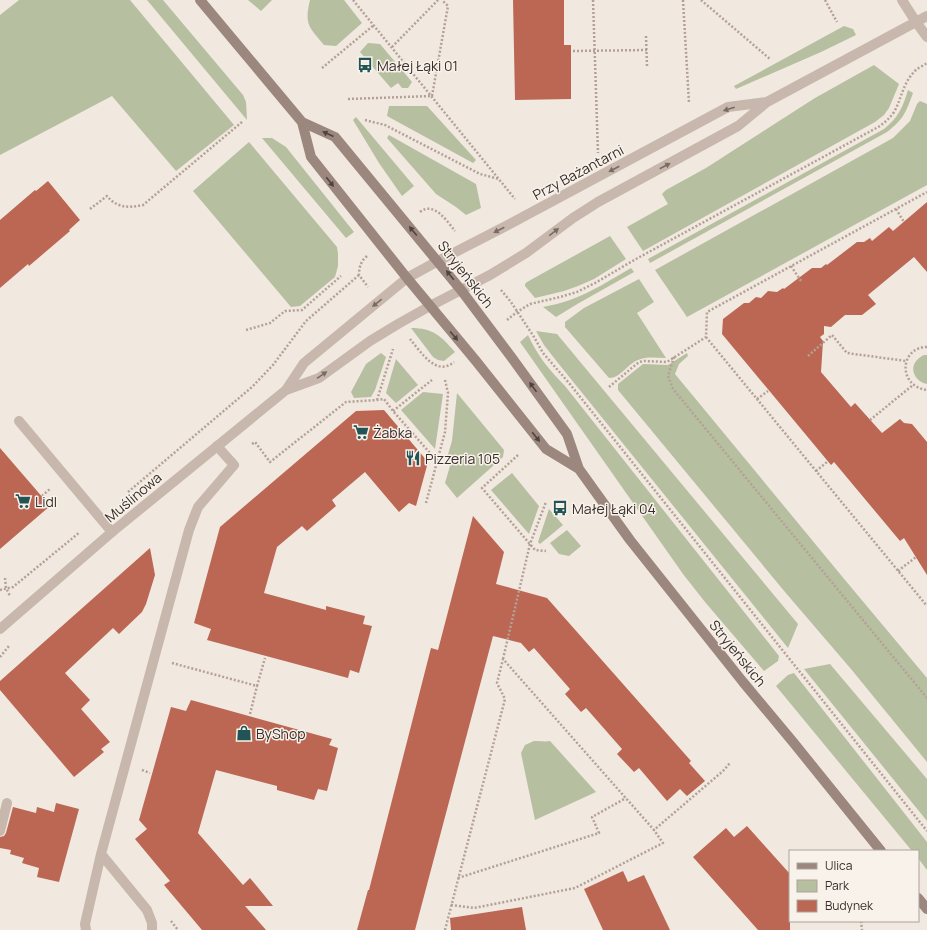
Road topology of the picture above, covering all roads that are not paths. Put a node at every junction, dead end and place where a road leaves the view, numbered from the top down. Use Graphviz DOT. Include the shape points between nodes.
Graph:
graph roads {
  1 [pos="200,0"];
  2 [pos="902,0"];
  3 [pos="927,16"];
  4 [pos="916,22"];
  5 [pos="927,38"];
  6 [pos="767,102"];
  7 [pos="302,122"];
  8 [pos="438,261"];
  9 [pos="407,278"];
  10 [pos="462,290"];
  11 [pos="430,306"];
  12 [pos="286,390"];
  13 [pos="19,421"];
  14 [pos="217,446"];
  15 [pos="579,469"];
  16 [pos="112,532"];
  17 [pos="0,629"];
  18 [pos="7,803"];
  19 [pos="0,831"];
  20 [pos="880,850"];
  21 [pos="102,854"];
  22 [pos="919,899"];
  23 [pos="927,909"];
  24 [pos="86,930"];
  25 [pos="152,930"];
  1 -- 7 [label="street, Stryjeńskich"];
  2 -- 4 [label="street"];
  3 -- 4 [label="street, Przy Bażantarni"];
  4 -- 5 [label="street"];
  4 -- 6 [label="street, Przy Bażantarni"];
  6 -- 8 [label="street, Przy Bażantarni, one-way" via="728,107"];
  10 -- 6 [label="street, Przy Bażantarni, one-way" via="526,253 598,202 738,126"];
  8 -- 7 [label="street, Stryjeńskich, one-way" via="335,137"];
  7 -- 9 [label="street, Stryjeńskich, one-way" via="311,157"];
  8 -- 9 [label="street, Przy Bażantarni"];
  10 -- 8 [label="street, Stryjeńskich, one-way"];
  9 -- 11 [label="street, Stryjeńskich"];
  9 -- 12 [label="street, Muślinowa, one-way" via="304,363"];
  10 -- 11 [label="street, Przy Bażantarni"];
  15 -- 10 [label="street, Stryjeńskich, one-way" via="567,434"];
  12 -- 11 [label="street, Muślinowa, one-way" via="318,378 370,341"];
  11 -- 15 [label="street, Stryjeńskich, one-way" via="546,449"];
  12 -- 14 [label="street, Muślinowa"];
  13 -- 16 [label="street"];
  14 -- 16 [label="street, Muślinowa"];
  14 -- 21 [label="street" via="234,466 198,507 189,530"];
  15 -- 20 [label="street, Stryjeńskich" via="677,600"];
  16 -- 17 [label="street, Muślinowa"];
  18 -- 19 [label="street"];
  21 -- 24 [label="street" via="85,924"];
  21 -- 25 [label="street" via="147,910"];
  22 -- 23 [label="street"];
}
